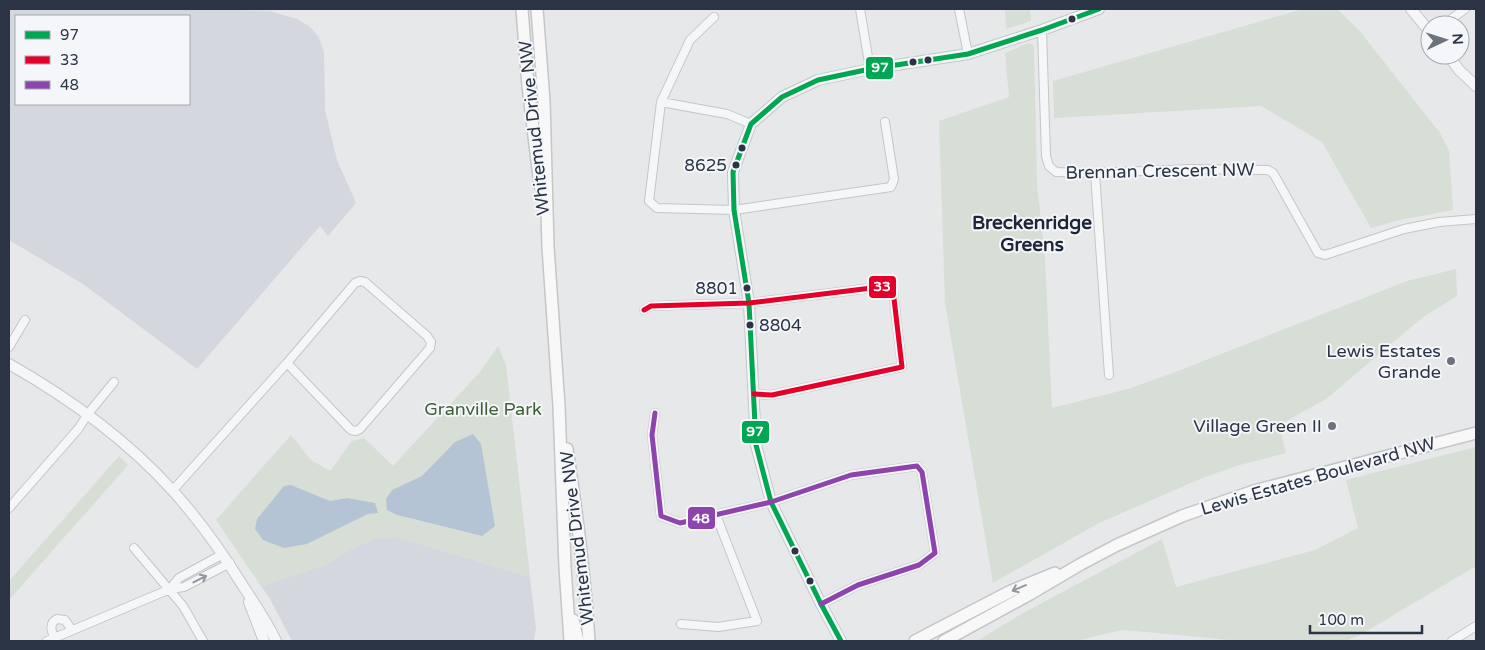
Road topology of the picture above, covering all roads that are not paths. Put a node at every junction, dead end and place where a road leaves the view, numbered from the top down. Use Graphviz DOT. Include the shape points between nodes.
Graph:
graph roads {
  1 [pos="522,9"];
  2 [pos="536,9"];
  3 [pos="860,9"];
  4 [pos="959,9"];
  5 [pos="1099,9"];
  6 [pos="1412,9"];
  7 [pos="714,17"];
  8 [pos="1420,19"];
  9 [pos="1042,30"];
  10 [pos="968,54"];
  11 [pos="1455,65"];
  12 [pos="870,69"];
  13 [pos="1476,86"];
  14 [pos="661,102"];
  15 [pos="885,122"];
  16 [pos="751,124"];
  17 [pos="1094,173"];
  18 [pos="734,210"];
  19 [pos="1476,219"];
  20 [pos="548,247"];
  21 [pos="749,303"];
  22 [pos="644,310"];
  23 [pos="25,320"];
  24 [pos="9,347"];
  25 [pos="287,363"];
  26 [pos="9,364"];
  27 [pos="1109,375"];
  28 [pos="114,382"];
  29 [pos="754,394"];
  30 [pos="559,406"];
  31 [pos="655,413"];
  32 [pos="87,415"];
  33 [pos="1476,433"];
  34 [pos="172,490"];
  35 [pos="771,502"];
  36 [pos="9,508"];
  37 [pos="716,515"];
  38 [pos="134,548"];
  39 [pos="224,554"];
  40 [pos="230,564"];
  41 [pos="1080,564"];
  42 [pos="244,586"];
  43 [pos="170,589"];
  44 [pos="567,597"];
  45 [pos="820,604"];
  46 [pos="681,624"];
  47 [pos="1476,626"];
  48 [pos="72,630"];
  49 [pos="50,639"];
  50 [pos="203,641"];
  51 [pos="264,641"];
  52 [pos="276,641"];
  53 [pos="570,641"];
  54 [pos="578,641"];
  55 [pos="589,641"];
  56 [pos="841,641"];
  57 [pos="915,641"];
  58 [pos="944,641"];
  59 [pos="1452,641"];
  1 -- 20 [label="main road, Whitemud Drive NW"];
  2 -- 20 [label="main road, Whitemud Drive NW" via="544,101"];
  3 -- 12 [label="street"];
  4 -- 10 [label="street"];
  5 -- 9 [label="street"];
  6 -- 8 [label="street"];
  7 -- 14 [label="street" via="690,40"];
  9 -- 10 [label="street"];
  9 -- 17 [label="street, Brennan Crescent NW" via="1049,166 1061,173"];
  10 -- 12 [label="street"];
  11 -- 13 [label="street"];
  12 -- 16 [label="street" via="818,80 782,97"];
  14 -- 16 [label="street" via="727,114"];
  14 -- 18 [label="street" via="650,201 657,208"];
  15 -- 18 [label="street" via="894,179 891,188"];
  16 -- 18 [label="street" via="733,172"];
  17 -- 19 [label="street, Brennan Crescent NW" via="1268,170 1273,173 1318,253 1325,255 1404,229"];
  17 -- 27 [label="street"];
  18 -- 21 [label="street"];
  20 -- 30 [label="main road, Whitemud Drive NW"];
  21 -- 22 [label="street" via="651,306"];
  21 -- 29 [label="street"];
  21 -- 29 [label="street" via="888,286 893,290 902,367 772,394"];
  23 -- 24 [label="street"];
  25 -- 25 [label="street" via="360,280 427,336 430,342 430,348 356,431 351,430"];
  25 -- 34 [label="street"];
  26 -- 32 [label="street"];
  28 -- 32 [label="street"];
  29 -- 35 [label="street" via="756,445"];
  30 -- 44 [label="main road, Whitemud Drive NW"];
  30 -- 55 [label="main road, Whitemud Drive NW" via="576,510"];
  31 -- 37 [label="street" via="652,435 661,516 680,523"];
  32 -- 34 [label="street" via="132,451"];
  32 -- 36 [label="street"];
  33 -- 41 [label="main road, Lewis Estates Boulevard NW" via="1233,498 1117,544"];
  34 -- 39 [label="street"];
  35 -- 37 [label="street"];
  35 -- 45 [label="street"];
  35 -- 45 [label="street" via="851,475 918,466 922,472 935,553 919,565 858,585"];
  37 -- 46 [label="street" via="757,621 718,627"];
  38 -- 43 [label="street"];
  39 -- 40 [label="street"];
  39 -- 43 [label="street" via="178,578"];
  40 -- 42 [label="street"];
  43 -- 40 [label="street, one-way" via="184,587"];
  41 -- 57 [label="main road, Lewis Estates Boulevard NW, one-way" via="1011,591"];
  41 -- 58 [label="main road, Lewis Estates Boulevard NW"];
  42 -- 51 [label="street"];
  42 -- 52 [label="street"];
  43 -- 48 [label="street"];
  43 -- 50 [label="street"];
  44 -- 53 [label="main road, Whitemud Drive NW"];
  44 -- 54 [label="main road"];
  45 -- 56 [label="street"];
  47 -- 59 [label="street"];
  48 -- 49 [label="street"];
  48 -- 49 [label="street" via="65,620 57,619 52,622"];
}
